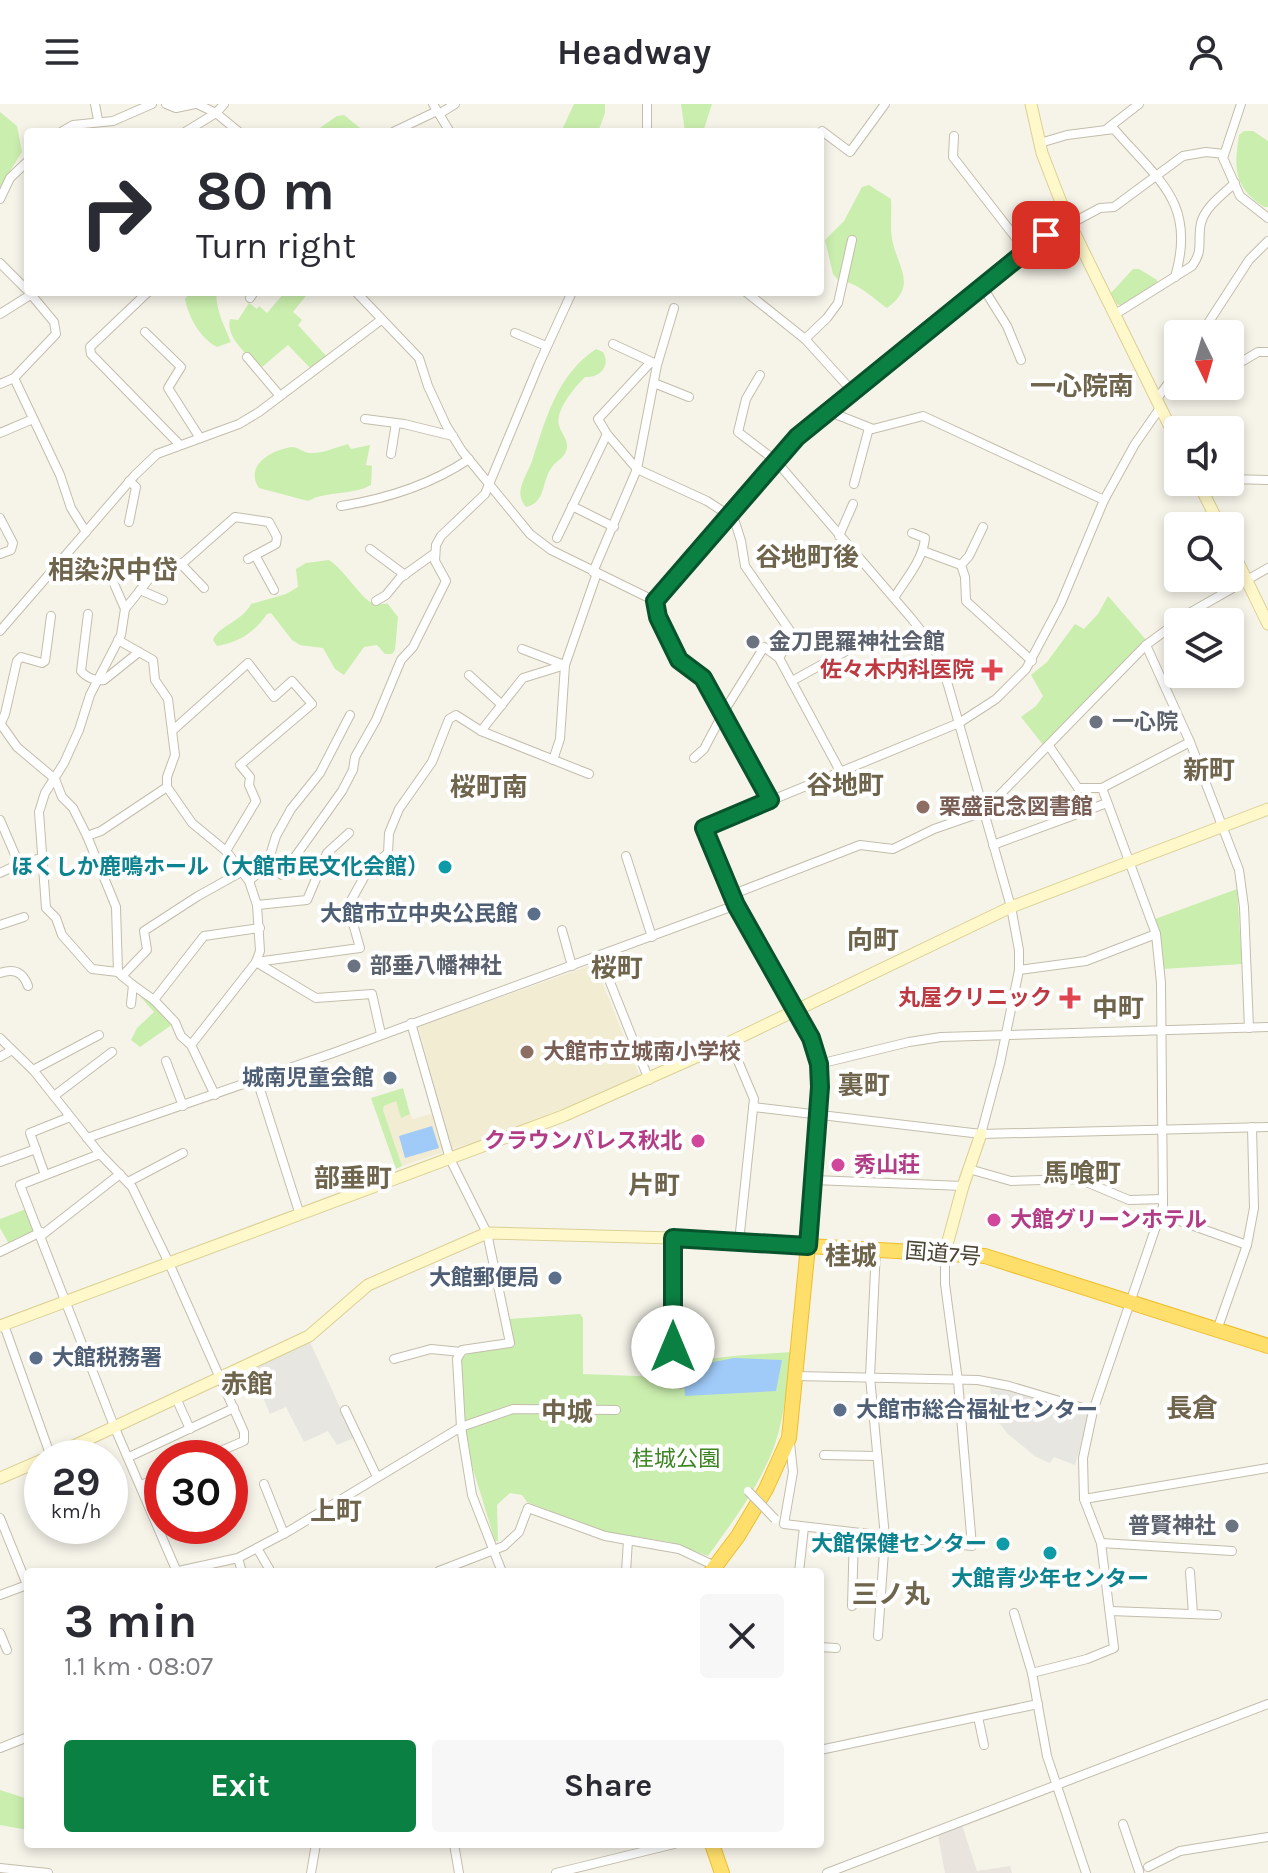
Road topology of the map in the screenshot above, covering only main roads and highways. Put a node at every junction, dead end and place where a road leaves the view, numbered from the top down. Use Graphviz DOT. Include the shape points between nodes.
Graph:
graph roads {
  1 [pos="1268,1346"];
  2 [pos="714,1568"];
  3 [pos="713,1848"];
  4 [pos="722,1873"];
  1 -- 2 [label="highway, 国道7号" via="985,1256 808,1246 789,1438 766,1489"];
  3 -- 4 [label="highway"];
}
